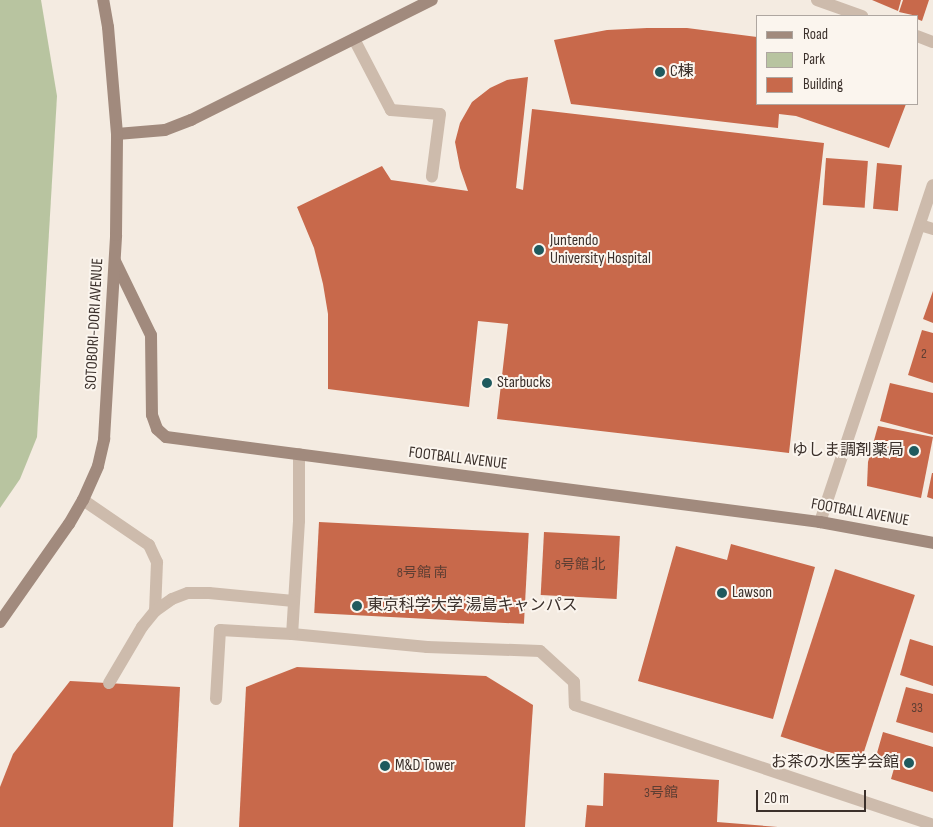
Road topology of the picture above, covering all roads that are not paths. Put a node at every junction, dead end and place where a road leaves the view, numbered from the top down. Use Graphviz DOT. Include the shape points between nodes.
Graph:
graph roads {
  1 [pos="103,0"];
  2 [pos="432,0"];
  3 [pos="817,0"];
  4 [pos="859,15"];
  5 [pos="918,36"];
  6 [pos="354,39"];
  7 [pos="933,42"];
  8 [pos="117,134"];
  9 [pos="432,176"];
  10 [pos="933,185"];
  11 [pos="920,225"];
  12 [pos="933,229"];
  13 [pos="115,261"];
  14 [pos="299,454"];
  15 [pos="83,500"];
  16 [pos="820,522"];
  17 [pos="933,543"];
  18 [pos="294,601"];
  19 [pos="154,611"];
  20 [pos="0,622"];
  21 [pos="292,634"];
  22 [pos="109,683"];
  23 [pos="216,699"];
  24 [pos="933,825"];
  1 -- 8 [label="street, SOTOBORI-DORI AVENUE"];
  2 -- 6 [label="street"];
  3 -- 4 [label="street"];
  5 -- 7 [label="street"];
  6 -- 8 [label="street" via="191,120 165,130"];
  6 -- 9 [label="street" via="391,110 440,114"];
  8 -- 13 [label="street, SOTOBORI-DORI AVENUE"];
  10 -- 11 [label="street"];
  11 -- 12 [label="street"];
  11 -- 16 [label="street"];
  13 -- 14 [label="street, FOOTBALL AVENUE" via="151,334 152,415 157,429 166,438"];
  13 -- 15 [label="street, SOTOBORI-DORI AVENUE" via="104,439 98,466"];
  14 -- 16 [label="street, FOOTBALL AVENUE"];
  14 -- 18 [label="street"];
  15 -- 19 [label="street" via="149,544 157,562"];
  15 -- 20 [label="street, SOTOBORI-DORI AVENUE"];
  16 -- 17 [label="street, FOOTBALL AVENUE"];
  18 -- 19 [label="street" via="188,593"];
  18 -- 21 [label="street"];
  19 -- 22 [label="street" via="126,651"];
  21 -- 23 [label="street" via="220,630"];
  21 -- 24 [label="street" via="427,646 540,651 574,682 575,705"];
}
